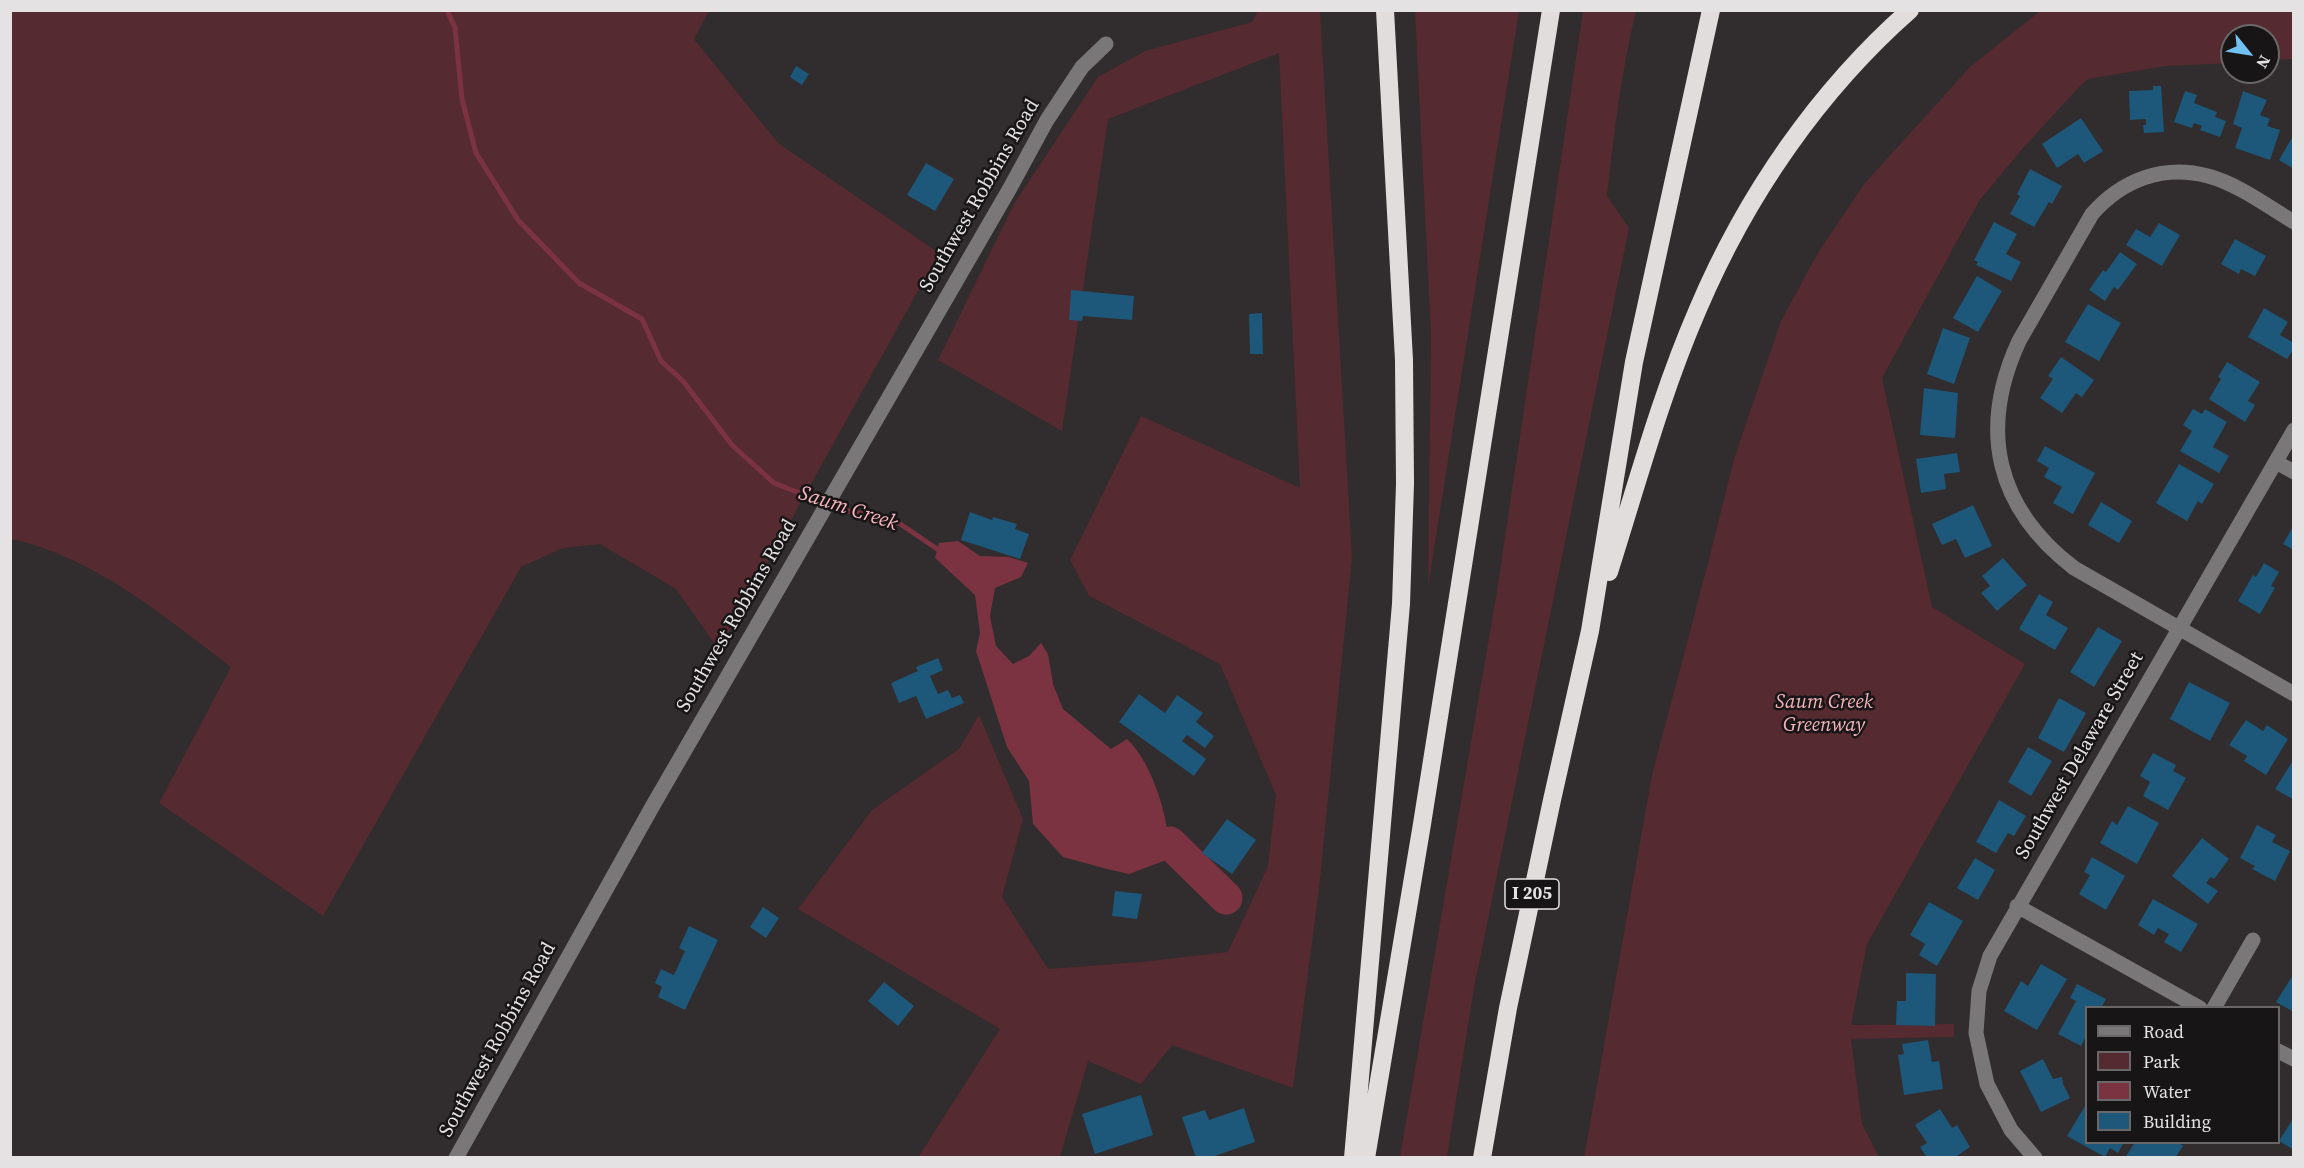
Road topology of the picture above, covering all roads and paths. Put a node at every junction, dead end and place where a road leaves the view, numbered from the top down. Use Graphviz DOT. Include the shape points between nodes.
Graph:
graph roads {
  1 [pos="1385,10"];
  2 [pos="1551,10"];
  3 [pos="1711,10"];
  4 [pos="1910,10"];
  5 [pos="1106,44"];
  6 [pos="2294,222"];
  7 [pos="2294,430"];
  8 [pos="2276,462"];
  9 [pos="2294,472"];
  10 [pos="2178,627"];
  11 [pos="1590,631"];
  12 [pos="2294,694"];
  13 [pos="2017,906"];
  14 [pos="2253,940"];
  15 [pos="2196,1006"];
  16 [pos="2215,1006"];
  17 [pos="2280,1052"];
  18 [pos="2294,1059"];
  19 [pos="456,1158"];
  20 [pos="1353,1158"];
  21 [pos="1366,1158"];
  22 [pos="1482,1158"];
  23 [pos="2035,1158"];
  1 -- 20 [label="highway" via="1404,360 1404,517 1401,604"];
  2 -- 21 [label="highway"];
  3 -- 11 [label="highway" via="1634,362"];
  4 -- 11 [label="highway" via="1846,73 1798,131 1727,248 1672,374"];
  5 -- 19 [label="street, Southwest Robbins Road" via="1082,67 1047,120 652,807"];
  6 -- 10 [label="street" via="2209,176 2168,172 2133,181 2092,214 2009,362 1997,438 2007,485 2018,507 2033,530 2074,568"];
  7 -- 8 [label="street, Southwest Delaware Street"];
  8 -- 9 [label="street"];
  8 -- 10 [label="street, Southwest Delaware Street"];
  10 -- 12 [label="street"];
  10 -- 13 [label="street, Southwest Delaware Street"];
  11 -- 22 [label="highway, I 205" via="1508,1008"];
  13 -- 15 [label="street"];
  13 -- 23 [label="street, Southwest Delaware Street" via="1990,956 1979,992 1976,1033 1987,1084 2011,1130"];
  14 -- 16 [label="street"];
  17 -- 18 [label="street"];
}
